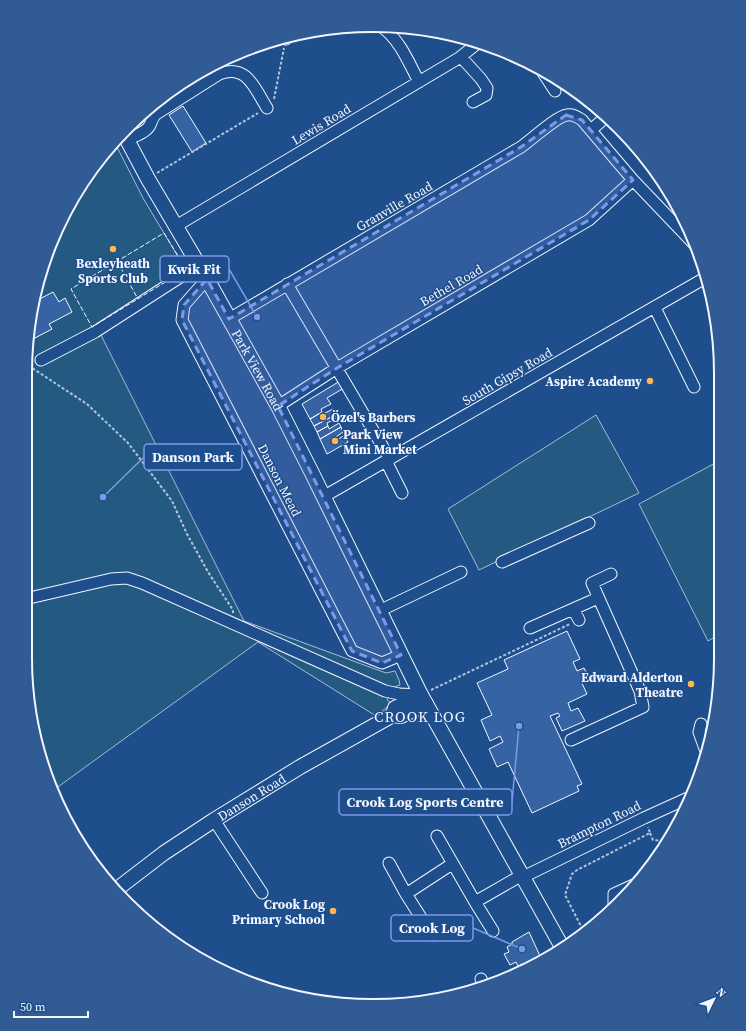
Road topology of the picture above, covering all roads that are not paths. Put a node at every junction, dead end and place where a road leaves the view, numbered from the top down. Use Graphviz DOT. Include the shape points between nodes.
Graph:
graph roads {
  1 [pos="390,33"];
  2 [pos="473,47"];
  3 [pos="461,57"];
  4 [pos="548,81"];
  5 [pos="419,82"];
  6 [pos="556,92"];
  7 [pos="473,102"];
  8 [pos="270,105"];
  9 [pos="602,121"];
  10 [pos="591,130"];
  11 [pos="126,138"];
  12 [pos="633,180"];
  13 [pos="176,226"];
  14 [pos="684,233"];
  15 [pos="199,265"];
  16 [pos="207,279"];
  17 [pos="701,281"];
  18 [pos="287,284"];
  19 [pos="655,308"];
  20 [pos="229,319"];
  21 [pos="41,360"];
  22 [pos="337,368"];
  23 [pos="694,387"];
  24 [pos="278,406"];
  25 [pos="388,460"];
  26 [pos="402,492"];
  27 [pos="323,496"];
  28 [pos="588,523"];
  29 [pos="502,562"];
  30 [pos="461,572"];
  31 [pos="611,574"];
  32 [pos="32,597"];
  33 [pos="598,598"];
  34 [pos="574,608"];
  35 [pos="379,610"];
  36 [pos="579,620"];
  37 [pos="530,628"];
  38 [pos="401,655"];
  39 [pos="424,699"];
  40 [pos="700,724"];
  41 [pos="571,740"];
  42 [pos="703,743"];
  43 [pos="683,800"];
  44 [pos="214,820"];
  45 [pos="437,836"];
  46 [pos="388,863"];
  47 [pos="452,864"];
  48 [pos="523,876"];
  49 [pos="120,886"];
  50 [pos="623,890"];
  51 [pos="262,893"];
  52 [pos="406,894"];
  53 [pos="614,899"];
  54 [pos="475,902"];
  55 [pos="444,927"];
  56 [pos="492,931"];
  57 [pos="560,943"];
  1 -- 5 [label="street"];
  2 -- 3 [label="street, Lewis Road"];
  3 -- 5 [label="street, Lewis Road"];
  3 -- 7 [label="street" via="487,88 486,95"];
  4 -- 6 [label="street"];
  5 -- 13 [label="street, Lewis Road"];
  8 -- 11 [label="street" via="243,73 228,71 219,74 156,114 150,126"];
  9 -- 10 [label="street"];
  10 -- 12 [label="street"];
  10 -- 18 [label="street, Granville Road" via="577,116 561,116 522,147"];
  11 -- 13 [label="main road, Park View Road"];
  12 -- 14 [label="street"];
  12 -- 22 [label="street, Bethel Road" via="588,220"];
  13 -- 15 [label="main road, Park View Road"];
  15 -- 16 [label="main road, Park View Road"];
  15 -- 21 [label="street" via="95,332"];
  16 -- 20 [label="main road, Park View Road"];
  16 -- 38 [label="street, Danson Mead" via="184,305 182,320 352,651 382,663"];
  17 -- 19 [label="street, South Gipsy Road"];
  18 -- 20 [label="street, Granville Road"];
  18 -- 22 [label="street"];
  19 -- 23 [label="street"];
  19 -- 25 [label="street, South Gipsy Road"];
  20 -- 24 [label="main road, Park View Road"];
  22 -- 24 [label="street, Bethel Road"];
  22 -- 25 [label="street"];
  24 -- 27 [label="main road, Park View Road"];
  25 -- 26 [label="street"];
  25 -- 27 [label="street, South Gipsy Road"];
  27 -- 35 [label="main road, Park View Road"];
  28 -- 29 [label="street"];
  30 -- 35 [label="street"];
  31 -- 33 [label="street" via="592,583"];
  32 -- 39 [label="street" via="111,579 127,578 385,691"];
  33 -- 34 [label="street"];
  33 -- 41 [label="street" via="640,691 643,707"];
  34 -- 36 [label="street"];
  34 -- 37 [label="street"];
  35 -- 38 [label="main road, Park View Road"];
  38 -- 39 [label="main road, Park View Road"];
  39 -- 44 [label="main road, Danson Road" via="395,708 393,715 300,767"];
  39 -- 48 [label="main road"];
  40 -- 42 [label="street" via="699,732"];
  43 -- 48 [label="street, Brampton Road"];
  44 -- 49 [label="main road, Danson Road" via="164,853"];
  44 -- 51 [label="street"];
  45 -- 47 [label="street"];
  46 -- 52 [label="street"];
  47 -- 52 [label="street"];
  47 -- 54 [label="street"];
  48 -- 54 [label="street, Brampton Road"];
  48 -- 57 [label="main road"];
  50 -- 53 [label="street" via="614,894"];
  52 -- 55 [label="street" via="432,935"];
  54 -- 56 [label="street"];
}
